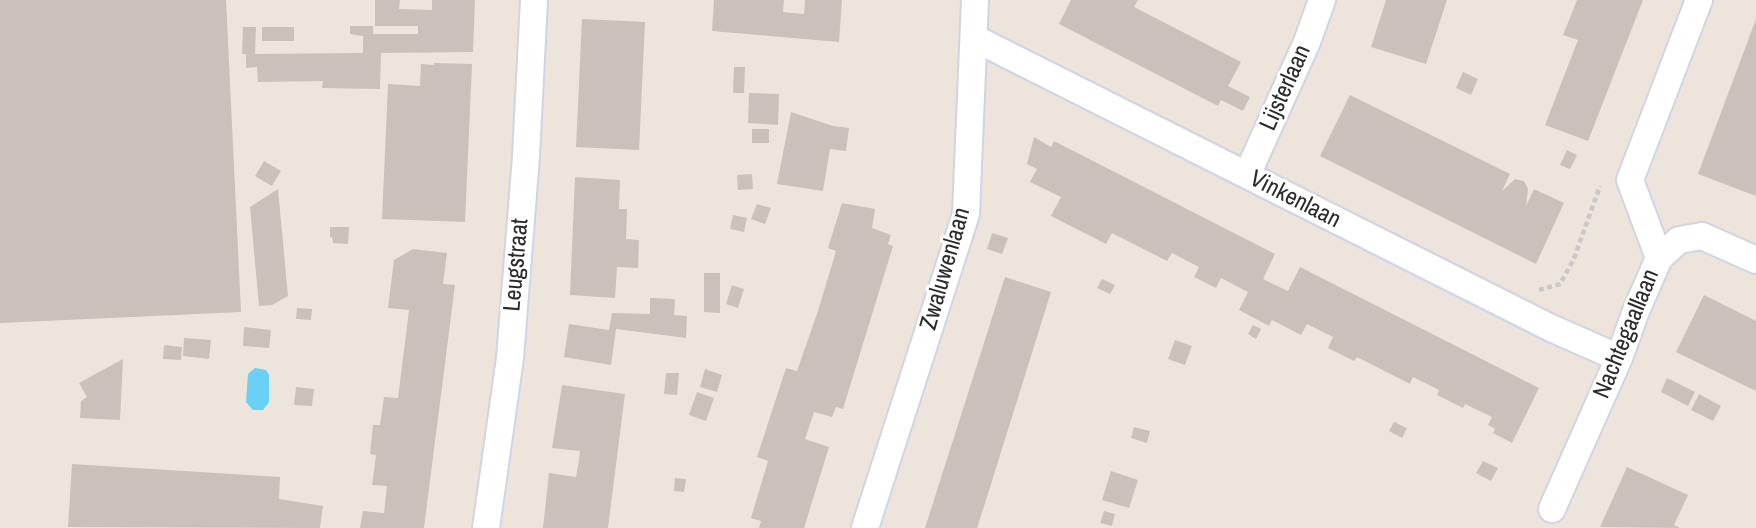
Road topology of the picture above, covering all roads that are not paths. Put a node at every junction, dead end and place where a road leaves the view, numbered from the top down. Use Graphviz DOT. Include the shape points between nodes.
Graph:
graph roads {
  1 [pos="534,0"];
  2 [pos="975,0"];
  3 [pos="1322,0"];
  4 [pos="1699,0"];
  5 [pos="974,38"];
  6 [pos="1247,176"];
  7 [pos="1659,258"];
  8 [pos="1756,260"];
  9 [pos="1619,358"];
  10 [pos="1552,509"];
  11 [pos="486,528"];
  12 [pos="864,528"];
  1 -- 11 [label="street, Leugstraat" via="510,358"];
  2 -- 5 [label="street, Zwaluwenlaan"];
  3 -- 6 [label="street, Lijsterlaan"];
  4 -- 7 [label="street, Nachtegaallaan" via="1630,180"];
  5 -- 6 [label="street, Vinkenlaan"];
  5 -- 12 [label="street, Zwaluwenlaan" via="966,214"];
  6 -- 9 [label="street, Vinkenlaan"];
  7 -- 8 [label="street" via="1679,240 1702,236"];
  7 -- 9 [label="street, Nachtegaallaan"];
  9 -- 10 [label="street, Nachtegaallaan"];
}
